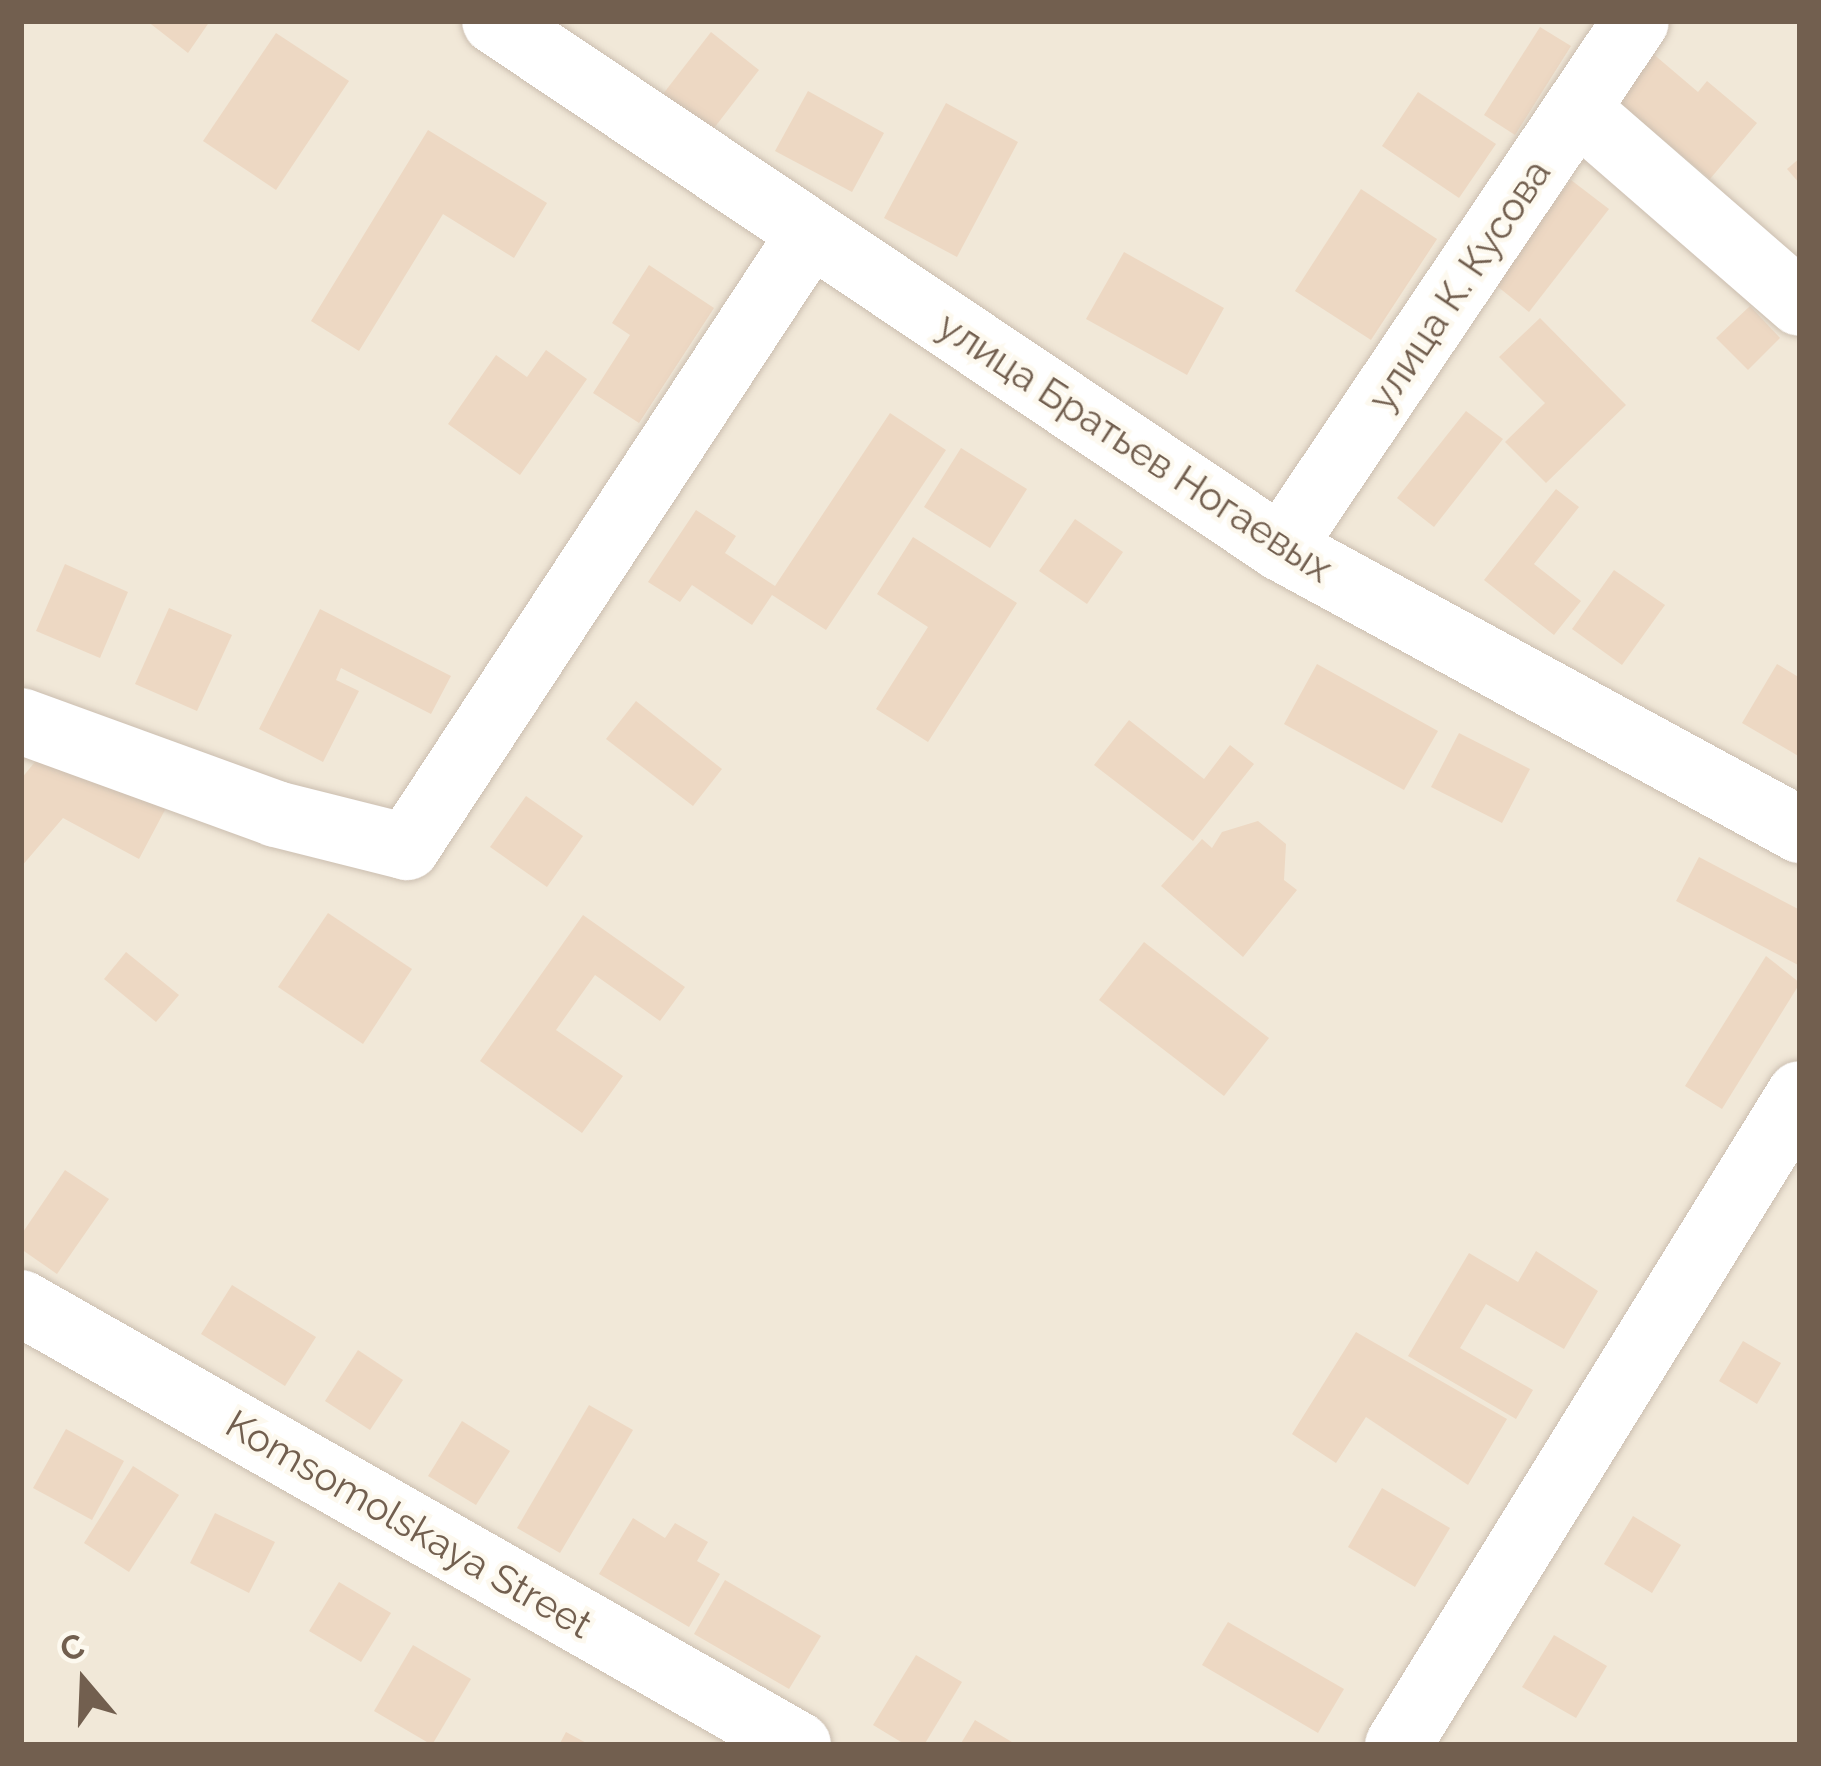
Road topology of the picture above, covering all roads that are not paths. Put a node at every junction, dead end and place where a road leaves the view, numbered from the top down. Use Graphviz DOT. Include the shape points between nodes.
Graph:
graph roads {
  1 [pos="495,21"];
  2 [pos="1636,21"];
  3 [pos="1578,110"];
  4 [pos="810,233"];
  5 [pos="1800,303"];
  6 [pos="1281,548"];
  7 [pos="21,721"];
  8 [pos="1800,830"];
  9 [pos="1800,1094"];
  10 [pos="21,1303"];
  11 [pos="798,1745"];
  12 [pos="1398,1745"];
  1 -- 4 [label="street, улица Братьев Ногаевых"];
  2 -- 3 [label="street, улица К. Кусова"];
  3 -- 5 [label="street"];
  3 -- 6 [label="street, улица К. Кусова"];
  4 -- 6 [label="street, улица Братьев Ногаевых"];
  4 -- 7 [label="street" via="407,848 276,814"];
  6 -- 8 [label="street, улица Братьев Ногаевых"];
  9 -- 12 [label="street"];
  10 -- 11 [label="street, Komsomolskaya Street"];
}
